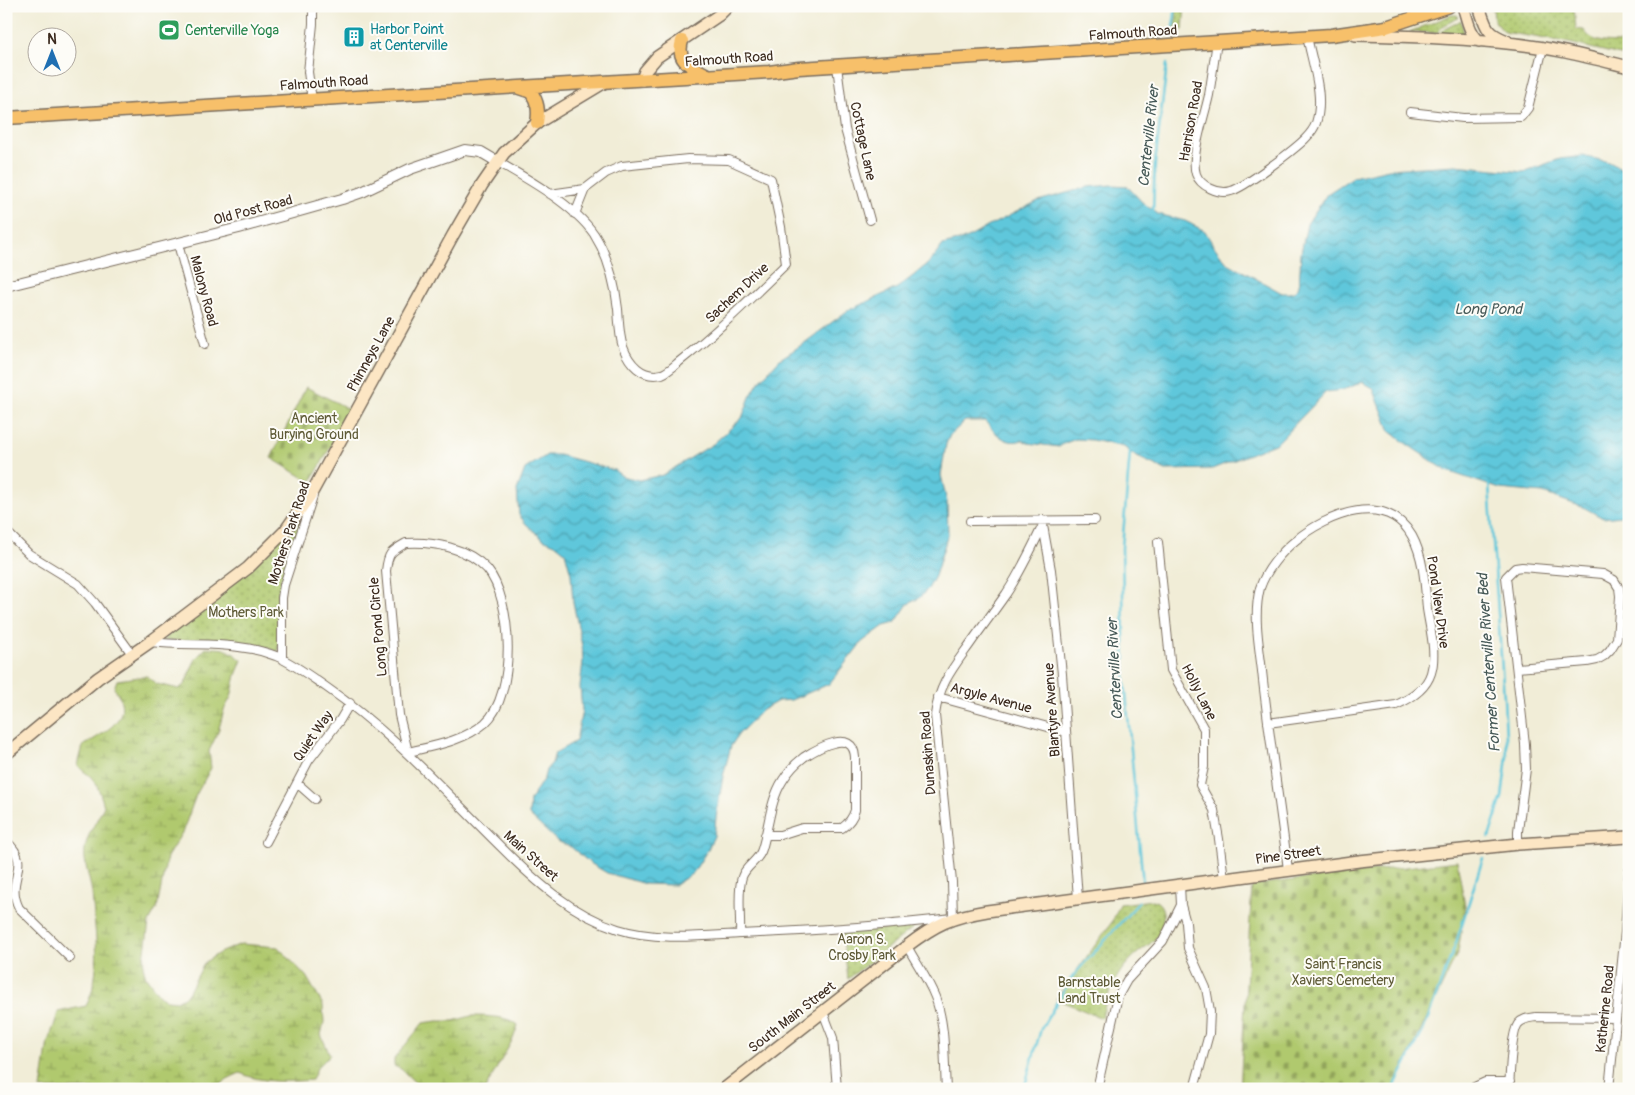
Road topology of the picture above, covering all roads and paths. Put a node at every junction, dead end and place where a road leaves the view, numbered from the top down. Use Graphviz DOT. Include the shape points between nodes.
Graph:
graph roads {
  1 [pos="313,6"];
  2 [pos="728,6"];
  3 [pos="1449,6"];
  4 [pos="1463,6"];
  5 [pos="1479,6"];
  6 [pos="1331,35"];
  7 [pos="1307,36"];
  8 [pos="682,41"];
  9 [pos="1479,41"];
  10 [pos="1217,42"];
  11 [pos="1516,44"];
  12 [pos="1543,48"];
  13 [pos="837,66"];
  14 [pos="1629,67"];
  15 [pos="709,76"];
  16 [pos="642,80"];
  17 [pos="605,82"];
  18 [pos="509,87"];
  19 [pos="312,100"];
  20 [pos="1410,112"];
  21 [pos="6,118"];
  22 [pos="537,123"];
  23 [pos="498,162"];
  24 [pos="585,189"];
  25 [pos="550,194"];
  26 [pos="575,214"];
  27 [pos="870,220"];
  28 [pos="178,244"];
  29 [pos="6,286"];
  30 [pos="205,344"];
  31 [pos="322,474"];
  32 [pos="1095,520"];
  33 [pos="970,521"];
  34 [pos="1042,523"];
  35 [pos="6,531"];
  36 [pos="1158,542"];
  37 [pos="150,642"];
  38 [pos="132,654"];
  39 [pos="282,659"];
  40 [pos="1517,668"];
  41 [pos="938,697"];
  42 [pos="350,703"];
  43 [pos="1268,723"];
  44 [pos="1066,732"];
  45 [pos="408,752"];
  46 [pos="6,754"];
  47 [pos="297,783"];
  48 [pos="315,799"];
  49 [pos="765,835"];
  50 [pos="1629,837"];
  51 [pos="6,841"];
  52 [pos="266,842"];
  53 [pos="1518,844"];
  54 [pos="1288,870"];
  55 [pos="1629,871"];
  56 [pos="1224,879"];
  57 [pos="1180,886"];
  58 [pos="1078,899"];
  59 [pos="1181,904"];
  60 [pos="953,918"];
  61 [pos="740,934"];
  62 [pos="907,946"];
  63 [pos="70,958"];
  64 [pos="824,1012"];
  65 [pos="1616,1018"];
  66 [pos="1509,1086"];
  67 [pos="724,1089"];
  68 [pos="837,1089"];
  69 [pos="946,1089"];
  70 [pos="1097,1089"];
  71 [pos="1194,1089"];
  72 [pos="1470,1089"];
  73 [pos="1609,1089"];
  1 -- 19 [label="street" via="308,72"];
  2 -- 8 [label="main road"];
  3 -- 6 [label="main road, Falmouth Road" via="1386,27"];
  4 -- 9 [label="main road" via="1473,35"];
  5 -- 11 [label="main road" via="1489,32"];
  6 -- 7 [label="main road, Falmouth Road"];
  6 -- 9 [label="main road"];
  7 -- 10 [label="main road, Falmouth Road"];
  7 -- 10 [label="street, Harrison Road" via="1319,102 1313,129 1304,140 1250,180 1226,192 1204,185 1195,168"];
  8 -- 15 [label="main road" via="680,53 684,62"];
  8 -- 16 [label="main road" via="650,63"];
  9 -- 11 [label="main road"];
  10 -- 13 [label="main road, Falmouth Road"];
  11 -- 12 [label="main road"];
  12 -- 14 [label="main road"];
  12 -- 20 [label="street" via="1528,108 1522,118 1463,118"];
  13 -- 15 [label="main road, Falmouth Road"];
  13 -- 27 [label="street, Cottage Lane" via="845,129"];
  15 -- 16 [label="main road, Falmouth Road"];
  16 -- 17 [label="main road, Falmouth Road"];
  17 -- 18 [label="main road, Falmouth Road"];
  17 -- 22 [label="main road, Phinneys Lane"];
  18 -- 19 [label="main road, Falmouth Road"];
  18 -- 22 [label="main road" via="532,92 538,105"];
  19 -- 21 [label="main road, Falmouth Road"];
  22 -- 23 [label="main road, Phinneys Lane"];
  23 -- 25 [label="street, Sachem Drive"];
  23 -- 28 [label="street, Old Post Road" via="481,152 465,150 410,169 342,199"];
  23 -- 31 [label="main road, Phinneys Lane" via="453,235"];
  24 -- 25 [label="street, Sachem Drive"];
  24 -- 26 [label="street"];
  24 -- 26 [label="street, Sachem Drive" via="606,173 622,166 688,159 738,163 771,179 786,264 691,352 663,374 650,374 631,363 622,346 617,301 608,263 593,234"];
  25 -- 26 [label="street, Sachem Drive"];
  28 -- 29 [label="street, Old Post Road"];
  28 -- 30 [label="street, Malony Road"];
  31 -- 37 [label="main road, Phinneys Lane" via="295,518 272,545 248,568"];
  31 -- 39 [label="street, Mothers Park Road" via="284,585"];
  32 -- 34 [label="street"];
  33 -- 34 [label="street"];
  34 -- 41 [label="street, Dunaskin Road" via="1007,592 951,669"];
  34 -- 44 [label="street, Blantyre Avenue" via="1051,570"];
  35 -- 38 [label="street" via="36,558 72,578 95,603"];
  36 -- 56 [label="street, Holly Lane" via="1171,670 1204,729 1204,767 1200,785 1214,810"];
  37 -- 38 [label="main road, Phinneys Lane"];
  37 -- 39 [label="street, Main Street" via="229,645"];
  38 -- 46 [label="main road, Phinneys Lane"];
  39 -- 42 [label="street, Main Street"];
  40 -- 40 [label="street" via="1506,581 1508,574 1518,568 1548,568 1602,574 1614,580 1620,596 1618,632 1610,650 1597,660 1587,662"];
  40 -- 53 [label="street" via="1526,769"];
  41 -- 44 [label="street, Argyle Avenue"];
  41 -- 60 [label="street, Dunaskin Road" via="935,715"];
  42 -- 45 [label="street, Main Street"];
  42 -- 47 [label="street, Quiet Way"];
  43 -- 43 [label="street, Pond View Drive" via="1257,624 1261,587 1270,568 1296,539 1339,516 1368,510 1397,519 1411,534 1423,571 1433,655 1426,683 1409,699 1396,705"];
  43 -- 54 [label="street, Pond View Drive"];
  44 -- 58 [label="street, Blantyre Avenue"];
  45 -- 45 [label="street, Long Pond Circle" via="398,715 386,571 388,557 394,550 406,543 430,543 446,546 487,569 502,600 508,657 504,692 486,722 472,732 442,744"];
  45 -- 61 [label="street, Main Street" via="526,872 582,914 621,930 649,935"];
  47 -- 48 [label="street, Quiet Way"];
  47 -- 52 [label="street, Quiet Way"];
  49 -- 49 [label="street" via="774,802 789,772 803,758 826,746 841,742 852,744 855,749 855,810 851,820 842,828 802,828 780,835"];
  49 -- 61 [label="street" via="762,851 742,876"];
  50 -- 53 [label="main road, Pine Street"];
  51 -- 63 [label="street" via="19,859 14,893 19,908"];
  53 -- 54 [label="main road, Pine Street"];
  54 -- 56 [label="main road, Pine Street"];
  55 -- 65 [label="street, Katherine Road"];
  56 -- 57 [label="main road, Pine Street"];
  57 -- 58 [label="main road, Pine Street"];
  57 -- 59 [label="street"];
  58 -- 60 [label="main road, Pine Street"];
  59 -- 70 [label="street" via="1163,941 1127,980 1118,996"];
  59 -- 71 [label="street" via="1188,948 1206,988 1210,1011 1208,1042"];
  60 -- 61 [label="street, Main Street" via="847,929"];
  60 -- 62 [label="main road, South Main Street"];
  62 -- 64 [label="main road, South Main Street"];
  62 -- 69 [label="street" via="938,1006"];
  64 -- 67 [label="main road, South Main Street"];
  64 -- 68 [label="street" via="833,1038"];
  65 -- 66 [label="street" via="1542,1017 1524,1020 1514,1033"];
  65 -- 73 [label="street, Katherine Road"];
  66 -- 72 [label="street" via="1485,1082"];
}
